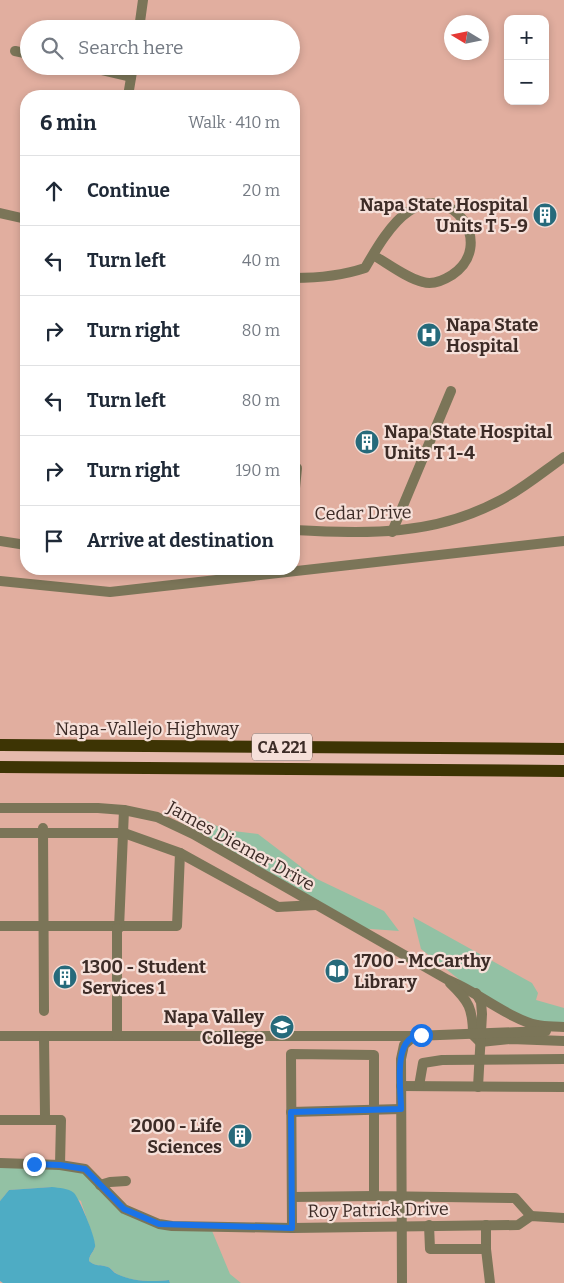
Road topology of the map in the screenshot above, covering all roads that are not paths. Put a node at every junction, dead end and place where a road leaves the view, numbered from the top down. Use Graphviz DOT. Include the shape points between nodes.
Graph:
graph roads {
  1 [pos="143,0"];
  2 [pos="140,20"];
  3 [pos="15,51"];
  4 [pos="20,52"];
  5 [pos="131,75"];
  6 [pos="129,90"];
  7 [pos="0,213"];
  8 [pos="20,218"];
  9 [pos="373,255"];
  10 [pos="300,278"];
  11 [pos="451,391"];
  12 [pos="564,457"];
  13 [pos="300,530"];
  14 [pos="392,532"];
  15 [pos="0,541"];
  16 [pos="564,541"];
  17 [pos="20,544"];
  18 [pos="300,571"];
  19 [pos="261,575"];
  20 [pos="0,581"];
  21 [pos="0,745"];
  22 [pos="564,749"];
  23 [pos="0,767"];
  24 [pos="564,771"];
  25 [pos="0,808"];
  26 [pos="124,810"];
  27 [pos="43,831"];
  28 [pos="0,833"];
  29 [pos="124,833"];
  30 [pos="180,853"];
  31 [pos="316,905"];
  32 [pos="0,926"];
  33 [pos="43,927"];
  34 [pos="118,928"];
  35 [pos="448,980"];
  36 [pos="476,993"];
  37 [pos="44,1011"];
  38 [pos="564,1028"];
  39 [pos="0,1036"];
  40 [pos="44,1036"];
  41 [pos="117,1036"];
  42 [pos="414,1036"];
  43 [pos="478,1037"];
  44 [pos="564,1041"];
  45 [pos="478,1060"];
  46 [pos="564,1060"];
  47 [pos="401,1086"];
  48 [pos="419,1086"];
  49 [pos="478,1086"];
  50 [pos="564,1087"];
  51 [pos="401,1109"];
  52 [pos="374,1110"];
  53 [pos="291,1112"];
  54 [pos="45,1116"];
  55 [pos="0,1120"];
  56 [pos="0,1163"];
  57 [pos="60,1165"];
  58 [pos="126,1182"];
  59 [pos="100,1185"];
  60 [pos="374,1196"];
  61 [pos="292,1197"];
  62 [pos="402,1197"];
  63 [pos="531,1216"];
  64 [pos="564,1218"];
  65 [pos="402,1225"];
  66 [pos="486,1225"];
  67 [pos="429,1226"];
  68 [pos="292,1228"];
  69 [pos="486,1248"];
  70 [pos="402,1283"];
  71 [pos="490,1283"];
  1 -- 2 [label="street"];
  3 -- 4 [label="street"];
  5 -- 6 [label="street"];
  7 -- 8 [label="street"];
  9 -- 9 [label="street" via="420,281 432,283 449,277 463,264 470,251 470,234 465,222 453,210 443,204 425,204 402,216"];
  9 -- 10 [label="street" via="365,268 343,275"];
  11 -- 14 [label="street"];
  12 -- 14 [label="street, Cedar Drive" via="486,508 439,524"];
  13 -- 14 [label="street, Cedar Drive"];
  15 -- 17 [label="street"];
  16 -- 18 [label="street"];
  19 -- 20 [label="street" via="110,592"];
  21 -- 22 [label="main road, Napa-Vallejo Highway / CA 221"];
  23 -- 24 [label="main road, CA 221"];
  25 -- 26 [label="street, James Diemer Drive"];
  26 -- 29 [label="street"];
  26 -- 31 [label="street, James Diemer Drive" via="166,821"];
  27 -- 28 [label="street"];
  27 -- 29 [label="street"];
  27 -- 33 [label="street"];
  29 -- 30 [label="street"];
  29 -- 34 [label="street"];
  30 -- 31 [label="street" via="278,908"];
  30 -- 34 [label="street" via="177,926"];
  31 -- 35 [label="street, James Diemer Drive"];
  32 -- 33 [label="street"];
  33 -- 34 [label="street"];
  33 -- 37 [label="street"];
  34 -- 41 [label="street"];
  35 -- 36 [label="street, James Diemer Drive"];
  35 -- 43 [label="street, James Diemer Drive" via="471,1007"];
  36 -- 38 [label="street, James Diemer Drive" via="526,1022"];
  36 -- 43 [label="street" via="481,1002"];
  38 -- 43 [label="street"];
  39 -- 40 [label="street"];
  40 -- 41 [label="street"];
  40 -- 54 [label="street"];
  41 -- 42 [label="street"];
  42 -- 43 [label="street"];
  42 -- 47 [label="street" via="407,1040 402,1052"];
  43 -- 44 [label="street"];
  43 -- 45 [label="street"];
  45 -- 46 [label="street"];
  45 -- 48 [label="street" via="423,1063"];
  45 -- 49 [label="street"];
  47 -- 48 [label="street"];
  47 -- 51 [label="street"];
  48 -- 49 [label="street"];
  49 -- 50 [label="street"];
  51 -- 52 [label="street"];
  51 -- 62 [label="street"];
  52 -- 53 [label="street"];
  52 -- 53 [label="street" via="374,1055 291,1054"];
  52 -- 60 [label="street"];
  53 -- 61 [label="street"];
  55 -- 57 [label="street" via="61,1120"];
  56 -- 57 [label="street, Roy Patrick Drive"];
  57 -- 59 [label="street, Roy Patrick Drive" via="85,1169"];
  58 -- 59 [label="street"];
  59 -- 68 [label="street, Roy Patrick Drive" via="124,1209 159,1224"];
  60 -- 61 [label="street"];
  60 -- 62 [label="street"];
  61 -- 68 [label="street"];
  62 -- 63 [label="street" via="515,1198"];
  62 -- 65 [label="street"];
  63 -- 64 [label="street, Roy Patrick Drive"];
  63 -- 66 [label="street, Roy Patrick Drive" via="518,1225"];
  65 -- 67 [label="street, Roy Patrick Drive"];
  65 -- 68 [label="street, Roy Patrick Drive"];
  65 -- 70 [label="street"];
  66 -- 67 [label="street, Roy Patrick Drive"];
  66 -- 69 [label="street"];
  67 -- 69 [label="street" via="430,1249"];
  69 -- 71 [label="street"];
}
